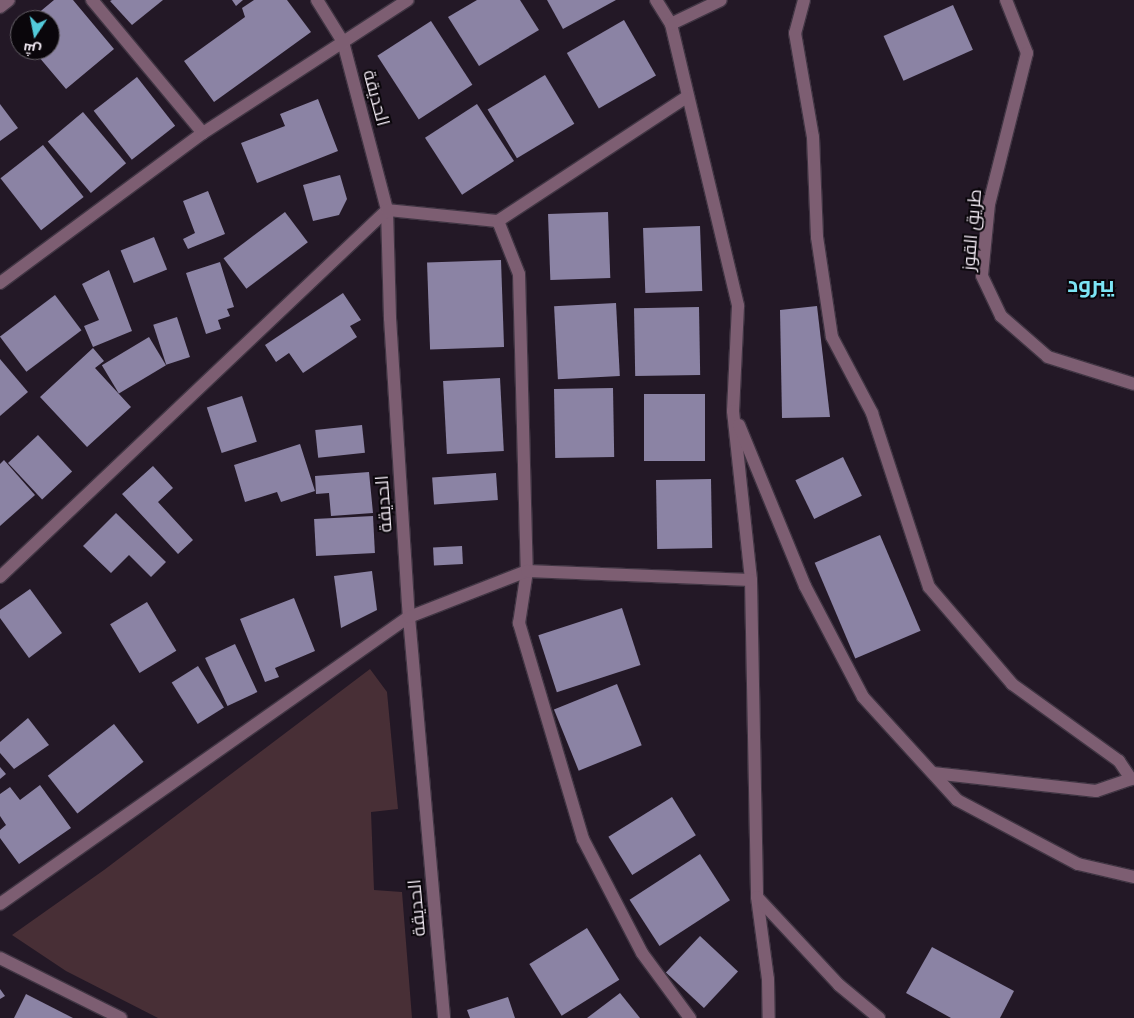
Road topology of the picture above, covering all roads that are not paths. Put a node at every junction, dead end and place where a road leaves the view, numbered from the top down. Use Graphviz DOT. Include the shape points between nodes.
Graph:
graph roads {
  1 [pos="9,0"];
  2 [pos="92,0"];
  3 [pos="317,0"];
  4 [pos="408,0"];
  5 [pos="656,0"];
  6 [pos="721,0"];
  7 [pos="804,0"];
  8 [pos="1006,0"];
  9 [pos="0,7"];
  10 [pos="670,24"];
  11 [pos="343,42"];
  12 [pos="688,96"];
  13 [pos="203,133"];
  14 [pos="387,210"];
  15 [pos="498,221"];
  16 [pos="0,283"];
  17 [pos="1134,384"];
  18 [pos="733,411"];
  19 [pos="527,571"];
  20 [pos="0,577"];
  21 [pos="751,580"];
  22 [pos="409,617"];
  23 [pos="932,773"];
  24 [pos="1134,877"];
  25 [pos="757,896"];
  26 [pos="0,904"];
  27 [pos="0,958"];
  28 [pos="121,1018"];
  29 [pos="444,1018"];
  30 [pos="690,1018"];
  31 [pos="769,1018"];
  32 [pos="879,1018"];
  1 -- 9 [label="street"];
  2 -- 13 [label="street"];
  3 -- 11 [label="street, الحديقة"];
  4 -- 11 [label="street"];
  5 -- 10 [label="street"];
  6 -- 10 [label="street"];
  7 -- 23 [label="street" via="795,33 813,137 818,237 832,337 872,413 929,587 1012,684 1119,761 1130,779 1096,791"];
  8 -- 17 [label="street, طريق القوز" via="1027,53 989,204 982,276 1001,316 1048,356"];
  10 -- 12 [label="street"];
  11 -- 13 [label="street"];
  11 -- 14 [label="street, الحديقة"];
  12 -- 15 [label="street"];
  12 -- 18 [label="street" via="738,306"];
  13 -- 16 [label="street"];
  14 -- 15 [label="street"];
  14 -- 20 [label="street"];
  14 -- 22 [label="street, الحديقة" via="390,318"];
  15 -- 19 [label="street" via="519,274"];
  18 -- 21 [label="street"];
  18 -- 23 [label="street" via="805,586 863,697"];
  19 -- 21 [label="street"];
  19 -- 22 [label="street"];
  19 -- 30 [label="street" via="519,622 583,839 642,953"];
  21 -- 25 [label="street"];
  22 -- 26 [label="street"];
  22 -- 29 [label="street, الحديقة"];
  23 -- 24 [label="street" via="957,800 1078,864"];
  25 -- 31 [label="street" via="768,978"];
  25 -- 32 [label="street" via="839,985"];
  27 -- 28 [label="street"];
}
